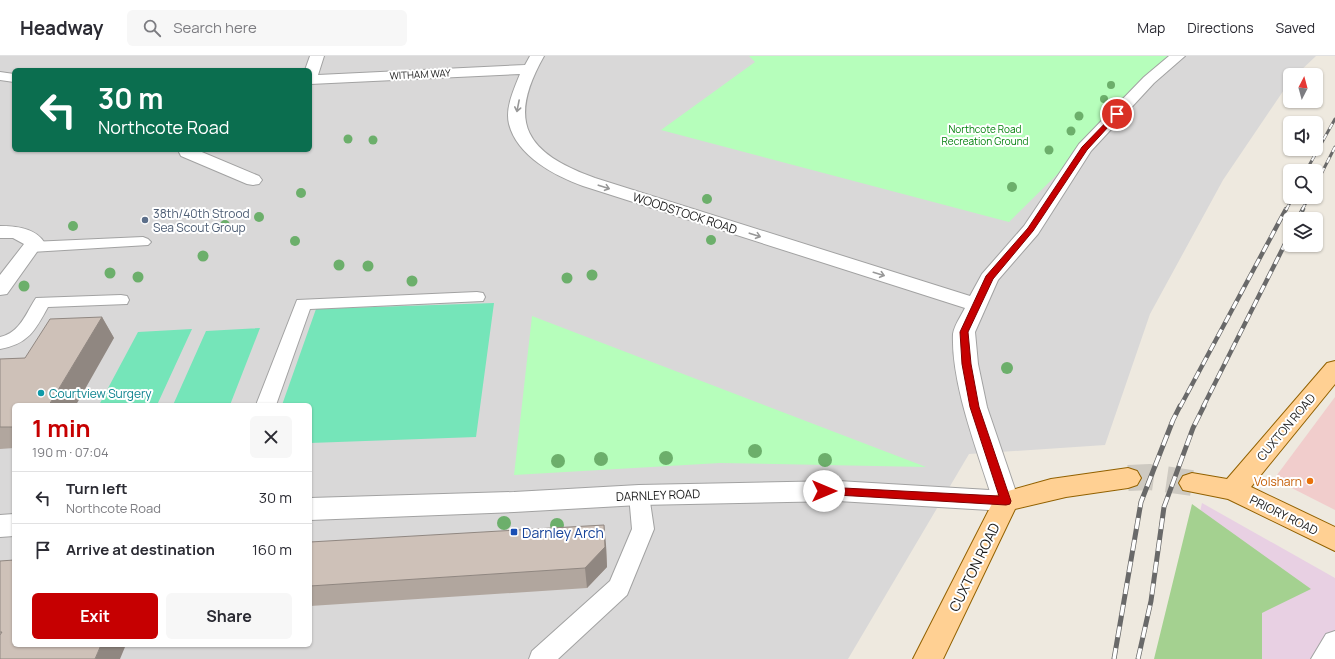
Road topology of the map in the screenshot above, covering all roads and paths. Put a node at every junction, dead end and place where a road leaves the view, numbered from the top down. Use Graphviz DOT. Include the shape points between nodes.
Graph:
graph roads {
  1 [pos="317,56"];
  2 [pos="1178,56"];
  3 [pos="533,63"];
  4 [pos="312,70"];
  5 [pos="0,76"];
  6 [pos="12,78"];
  7 [pos="312,79"];
  8 [pos="187,152"];
  9 [pos="253,180"];
  10 [pos="0,232"];
  11 [pos="143,242"];
  12 [pos="31,247"];
  13 [pos="0,289"];
  14 [pos="477,297"];
  15 [pos="121,300"];
  16 [pos="976,305"];
  17 [pos="0,343"];
  18 [pos="1335,369"];
  19 [pos="267,403"];
  20 [pos="1128,478"];
  21 [pos="1192,483"];
  22 [pos="1233,490"];
  23 [pos="639,495"];
  24 [pos="1006,501"];
  25 [pos="312,509"];
  26 [pos="12,525"];
  27 [pos="0,526"];
  28 [pos="1335,540"];
  29 [pos="1335,642"];
  30 [pos="541,659"];
  31 [pos="928,659"];
  32 [pos="1323,659"];
  1 -- 4 [label="street"];
  2 -- 16 [label="street" via="1149,80 1085,148 1031,230 989,278"];
  3 -- 7 [label="street, WITHAM WAY"];
  3 -- 16 [label="street, WOODSTOCK ROAD, one-way" via="517,107 517,126 525,140 558,169 576,178"];
  5 -- 6 [label="street"];
  8 -- 9 [label="street"];
  10 -- 12 [label="street" via="17,232 35,242"];
  11 -- 12 [label="lane"];
  12 -- 13 [label="street"];
  14 -- 19 [label="lane" via="303,304"];
  15 -- 17 [label="lane" via="42,302 23,334 10,342"];
  16 -- 24 [label="street" via="964,332 967,364 974,407"];
  18 -- 22 [label="main road, CUXTON ROAD"];
  20 -- 24 [label="main road" via="1046,489"];
  21 -- 22 [label="main road"];
  22 -- 28 [label="main road, PRIORY ROAD"];
  23 -- 24 [label="street, DARNLEY ROAD" via="838,491"];
  23 -- 25 [label="street, DARNLEY ROAD"];
  23 -- 30 [label="lane" via="643,529 619,588"];
  24 -- 31 [label="main road, CUXTON ROAD"];
  26 -- 27 [label="street"];
  29 -- 32 [label="lane"];
}
